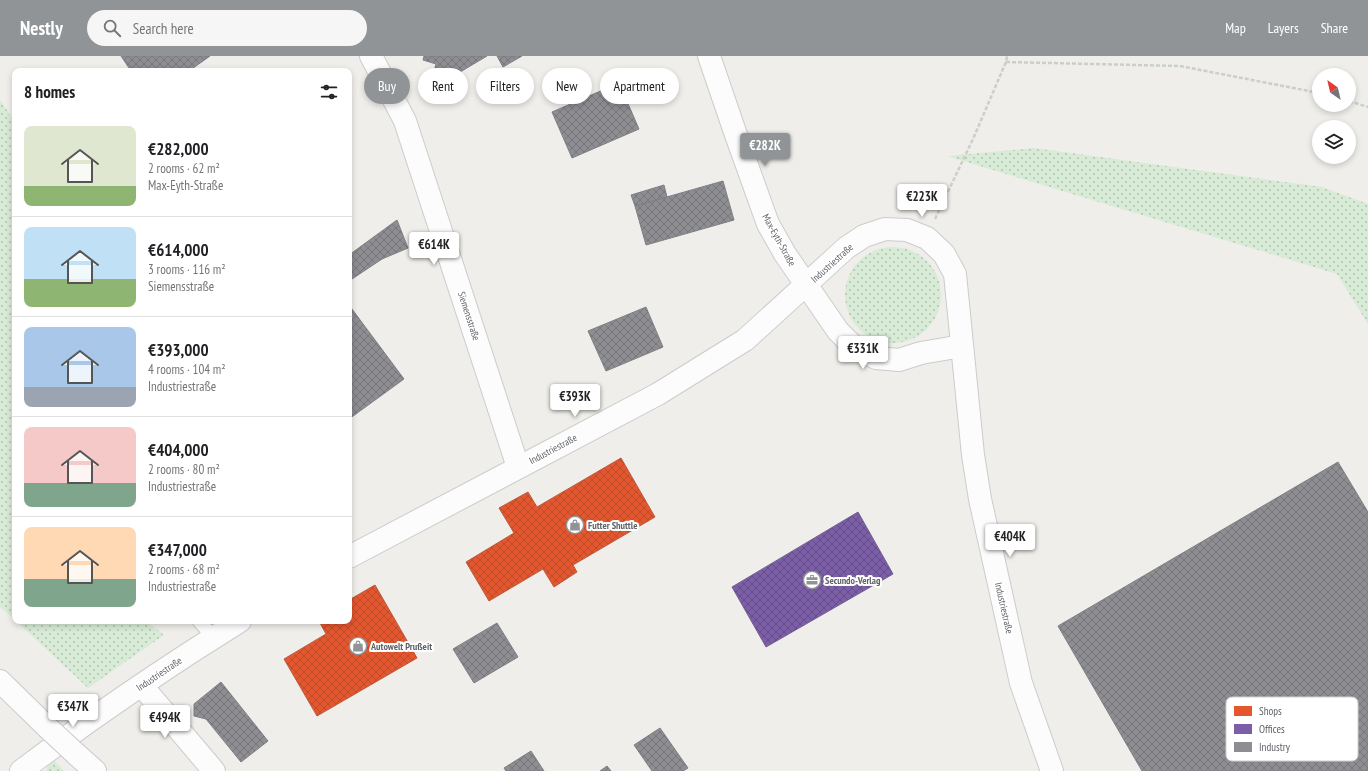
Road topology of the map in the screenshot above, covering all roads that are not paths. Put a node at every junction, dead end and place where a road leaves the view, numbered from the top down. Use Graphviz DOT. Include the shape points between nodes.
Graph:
graph roads {
  1 [pos="370,56"];
  2 [pos="709,56"];
  3 [pos="806,286"];
  4 [pos="962,346"];
  5 [pos="518,467"];
  6 [pos="352,555"];
  7 [pos="202,624"];
  8 [pos="235,624"];
  9 [pos="214,638"];
  10 [pos="0,681"];
  11 [pos="142,686"];
  12 [pos="82,763"];
  13 [pos="21,771"];
  14 [pos="95,771"];
  15 [pos="214,771"];
  16 [pos="1052,771"];
  1 -- 5 [label="street, Siemensstraße" via="405,121"];
  2 -- 3 [label="street, Max-Eyth-Straße" via="768,224"];
  3 -- 4 [label="street, Industriestraße" via="854,348 876,358 899,360 921,353"];
  3 -- 4 [label="street, Industriestraße" via="846,248 864,236 885,229 907,230 927,238 944,254 955,274"];
  3 -- 5 [label="street, Industriestraße" via="745,340 658,394"];
  4 -- 16 [label="street, Industriestraße" via="980,499 1021,683"];
  5 -- 6 [label="street, Industriestraße"];
  7 -- 9 [label="lane"];
  8 -- 9 [label="street, Industriestraße"];
  9 -- 11 [label="street, Industriestraße"];
  10 -- 12 [label="street, bridge"];
  11 -- 13 [label="street, Industriestraße"];
  11 -- 15 [label="street"];
  12 -- 14 [label="street"];
}
